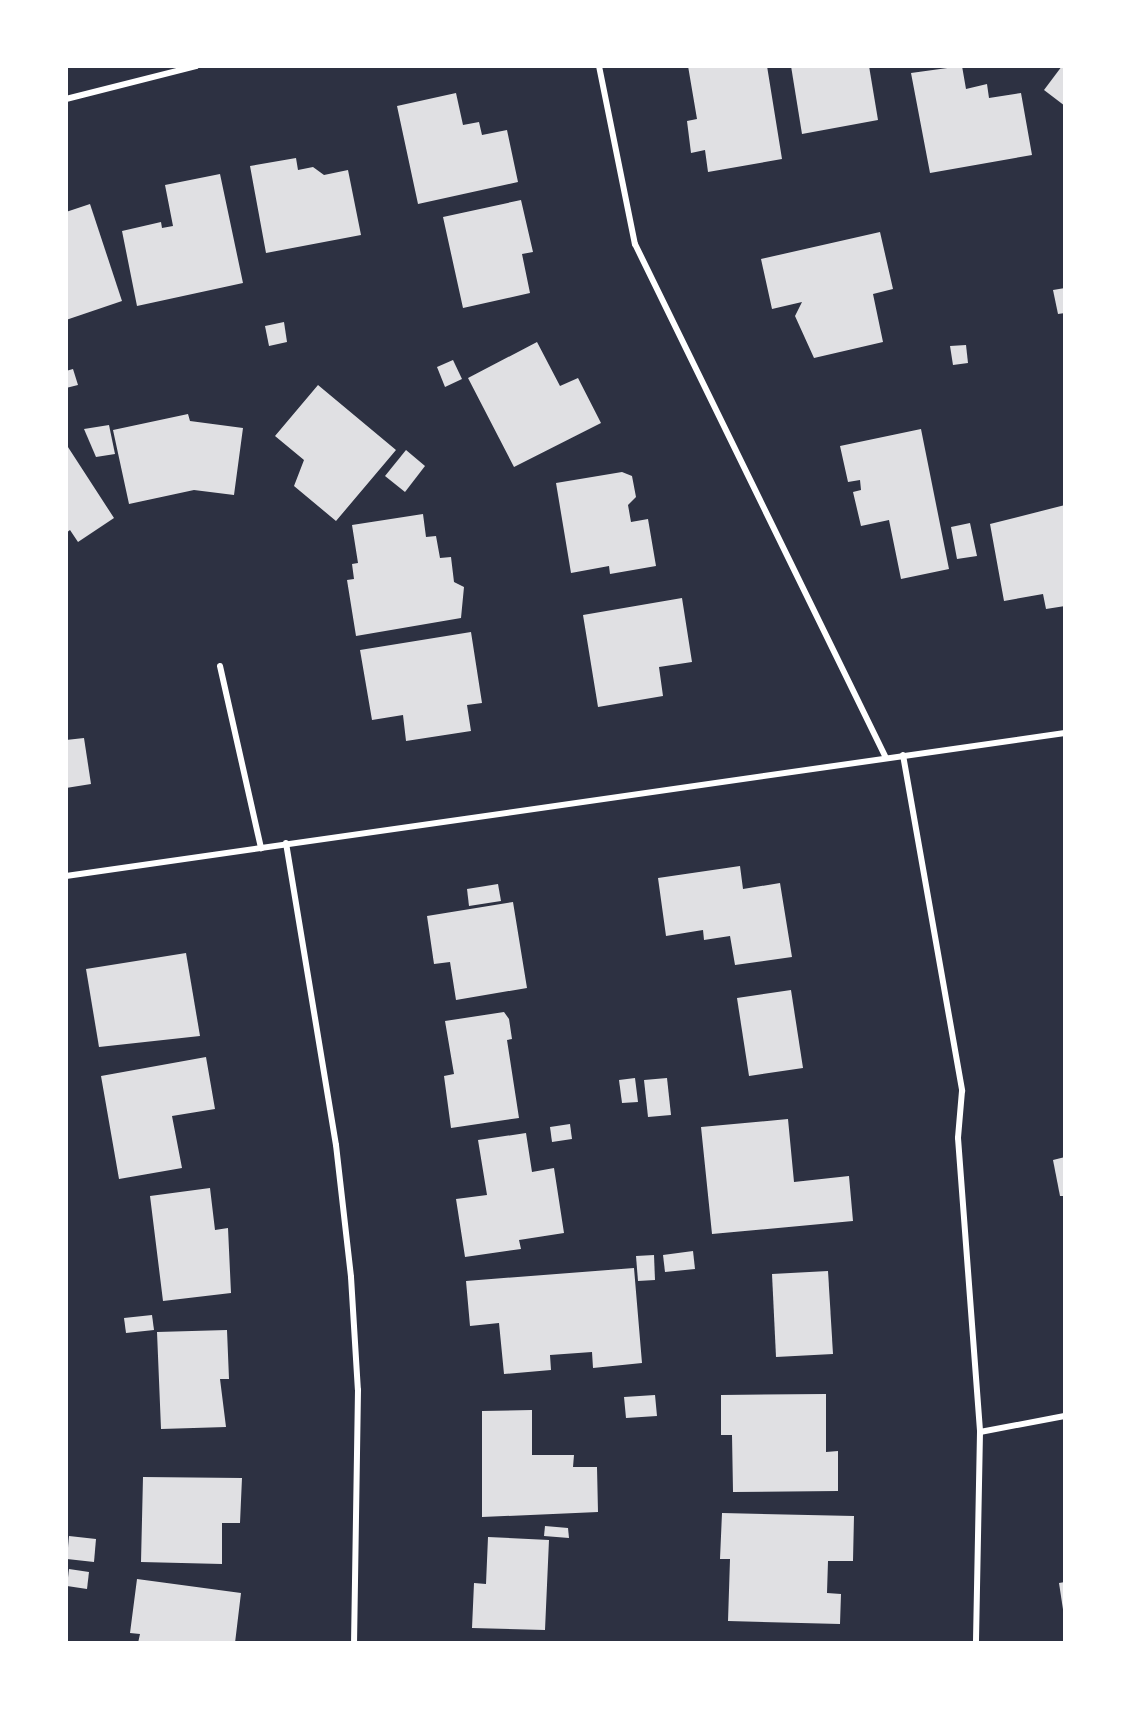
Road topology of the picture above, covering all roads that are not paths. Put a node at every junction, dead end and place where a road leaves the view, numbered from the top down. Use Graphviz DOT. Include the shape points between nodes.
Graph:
graph roads {
  1 [pos="196,66"];
  2 [pos="599,66"];
  3 [pos="66,99"];
  4 [pos="220,666"];
  5 [pos="1065,733"];
  6 [pos="903,755"];
  7 [pos="886,758"];
  8 [pos="286,843"];
  9 [pos="261,848"];
  10 [pos="66,876"];
  11 [pos="1065,1416"];
  12 [pos="980,1432"];
  13 [pos="354,1643"];
  14 [pos="976,1643"];
  1 -- 3 [label="street"];
  2 -- 7 [label="street" via="634,244"];
  4 -- 9 [label="street"];
  5 -- 6 [label="street"];
  6 -- 7 [label="street"];
  6 -- 12 [label="street" via="962,1091 958,1138"];
  7 -- 8 [label="street"];
  8 -- 9 [label="street"];
  8 -- 13 [label="street" via="336,1145 351,1277 358,1401"];
  9 -- 10 [label="street"];
  11 -- 12 [label="street"];
  12 -- 14 [label="street"];
}
